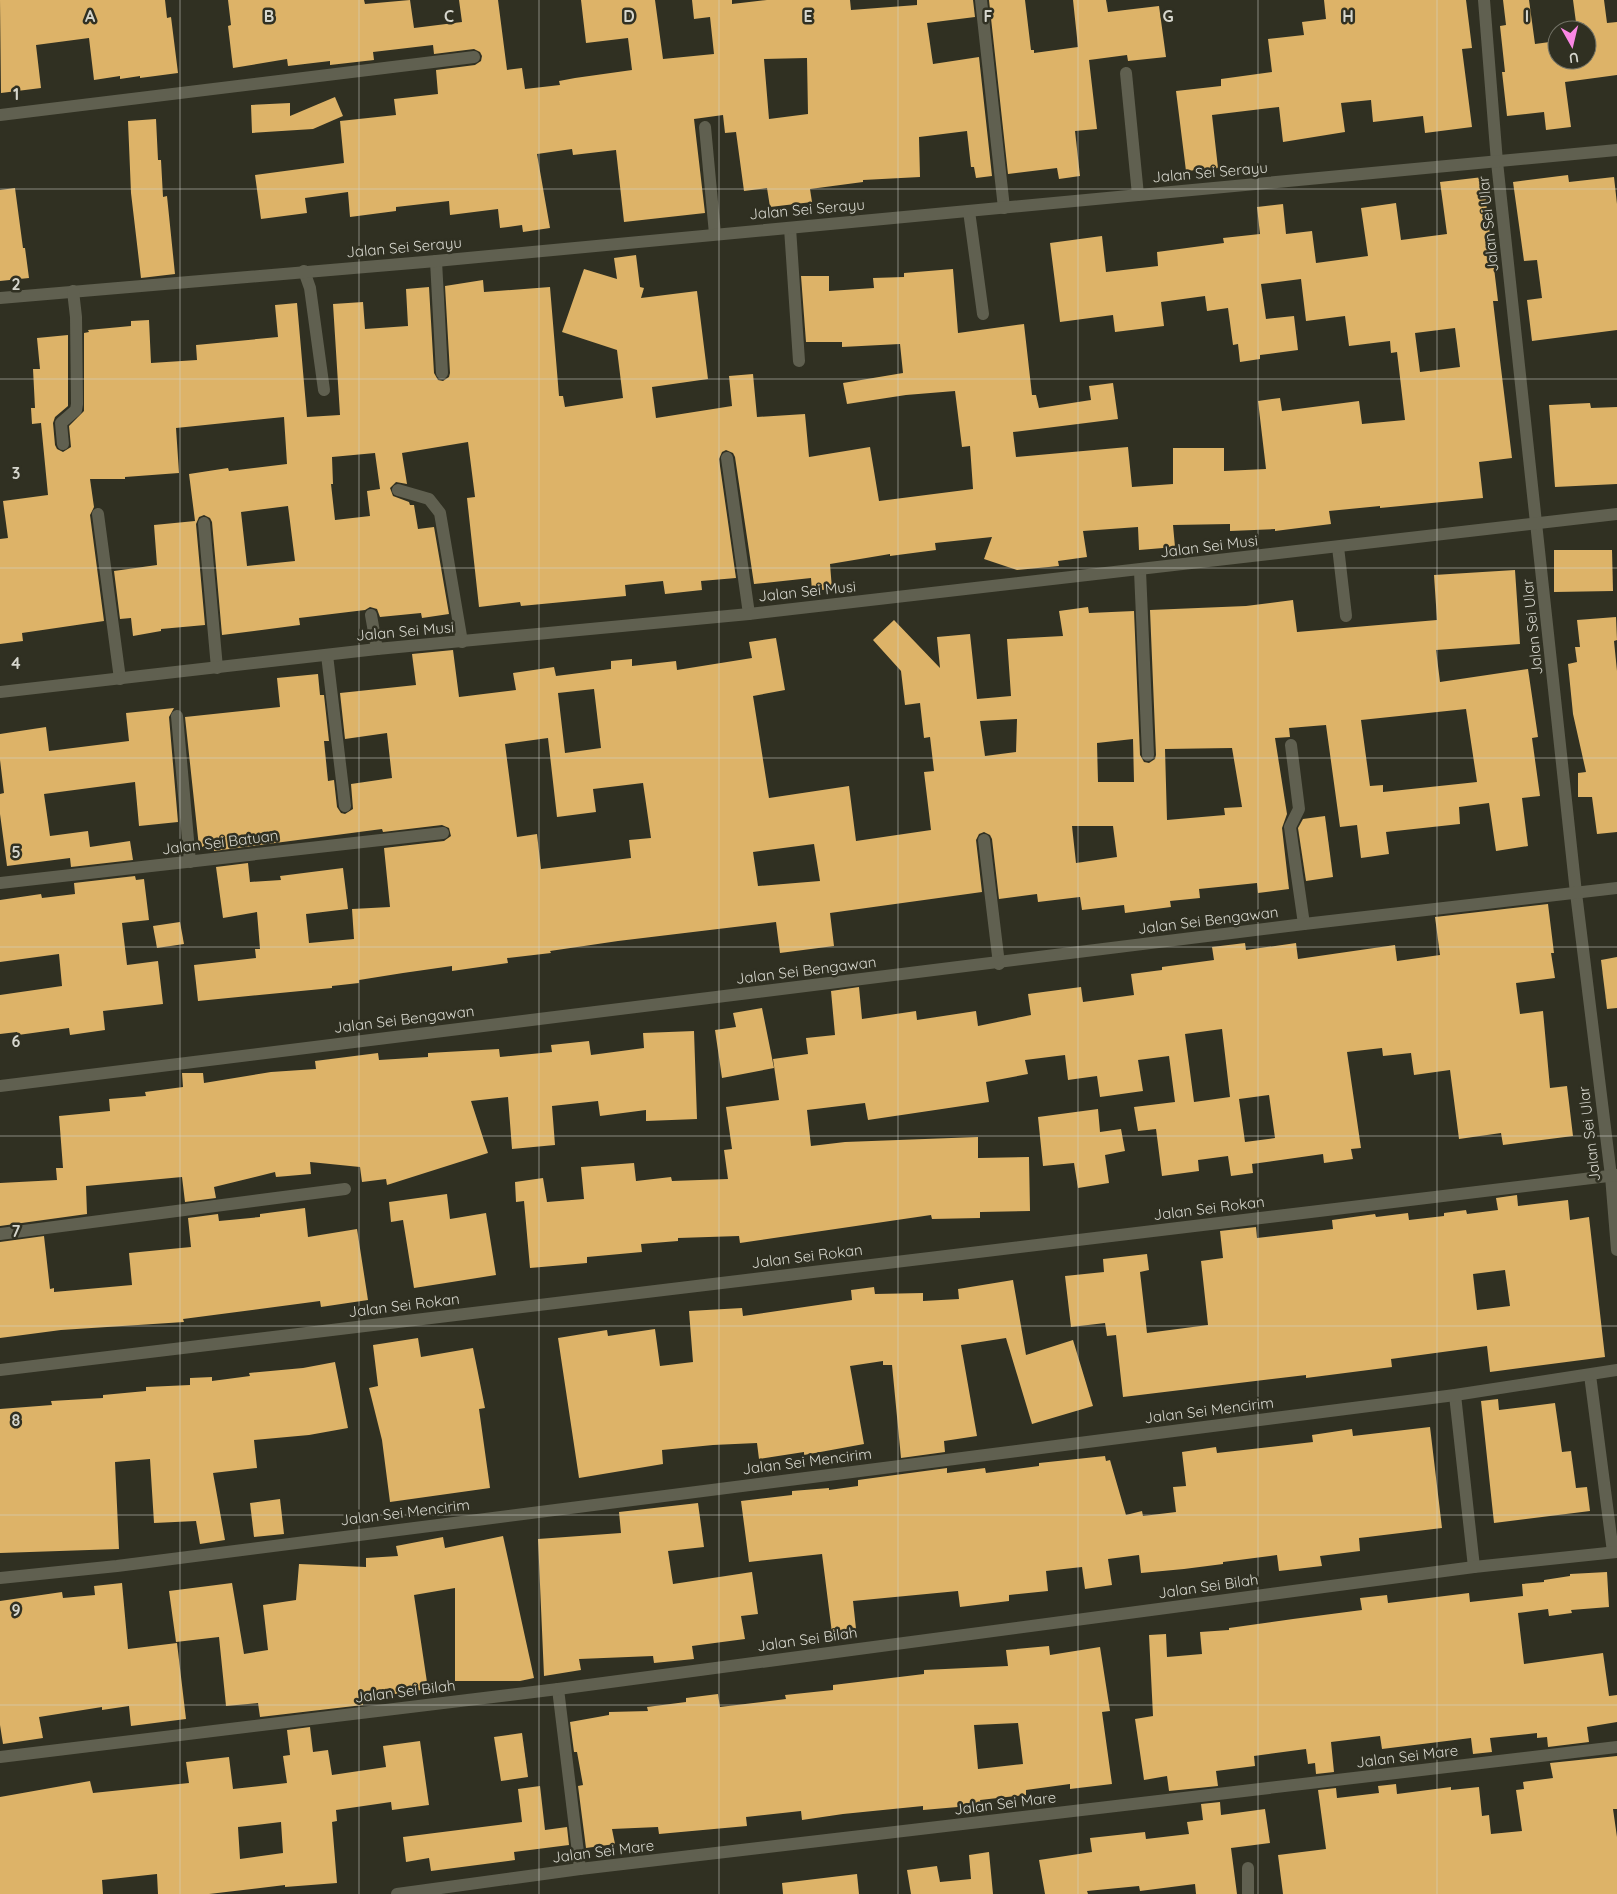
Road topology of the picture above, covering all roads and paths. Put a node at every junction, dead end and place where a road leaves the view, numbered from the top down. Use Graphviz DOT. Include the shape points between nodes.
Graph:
graph roads {
  1 [pos="981,0"];
  2 [pos="1484,0"];
  3 [pos="474,57"];
  4 [pos="1126,73"];
  5 [pos="0,116"];
  6 [pos="704,128"];
  7 [pos="1617,150"];
  8 [pos="1497,162"];
  9 [pos="1138,196"];
  10 [pos="1004,208"];
  11 [pos="968,211"];
  12 [pos="790,228"];
  13 [pos="715,234"];
  14 [pos="436,261"];
  15 [pos="304,271"];
  16 [pos="73,291"];
  17 [pos="0,298"];
  18 [pos="983,314"];
  19 [pos="799,361"];
  20 [pos="442,373"];
  21 [pos="324,390"];
  22 [pos="63,444"];
  23 [pos="727,458"];
  24 [pos="398,490"];
  25 [pos="98,514"];
  26 [pos="1617,514"];
  27 [pos="1537,523"];
  28 [pos="204,524"];
  29 [pos="1338,547"];
  30 [pos="1140,571"];
  31 [pos="749,614"];
  32 [pos="371,615"];
  33 [pos="1346,616"];
  34 [pos="462,642"];
  35 [pos="376,649"];
  36 [pos="327,655"];
  37 [pos="217,668"];
  38 [pos="120,679"];
  39 [pos="0,692"];
  40 [pos="177,716"];
  41 [pos="1291,745"];
  42 [pos="1148,755"];
  43 [pos="345,806"];
  44 [pos="443,833"];
  45 [pos="984,840"];
  46 [pos="190,862"];
  47 [pos="0,883"];
  48 [pos="1617,888"];
  49 [pos="1576,893"];
  50 [pos="1304,924"];
  51 [pos="999,964"];
  52 [pos="0,1086"];
  53 [pos="1614,1176"];
  54 [pos="345,1189"];
  55 [pos="0,1234"];
  56 [pos="1617,1250"];
  57 [pos="0,1370"];
  58 [pos="1617,1370"];
  59 [pos="1590,1375"];
  60 [pos="1455,1395"];
  61 [pos="1615,1552"];
  62 [pos="1474,1567"];
  63 [pos="0,1578"];
  64 [pos="558,1689"];
  65 [pos="1617,1747"];
  66 [pos="0,1757"];
  67 [pos="1248,1868"];
  68 [pos="580,1869"];
  69 [pos="397,1894"];
  70 [pos="1248,1894"];
  1 -- 10 [label="street"];
  2 -- 8 [label="street, Jalan Sei Ular"];
  3 -- 5 [label="street"];
  4 -- 9 [label="street"];
  6 -- 13 [label="street"];
  7 -- 8 [label="street, Jalan Sei Serayu"];
  8 -- 9 [label="street, Jalan Sei Serayu"];
  8 -- 27 [label="street, Jalan Sei Ular"];
  9 -- 10 [label="street, Jalan Sei Serayu"];
  10 -- 11 [label="street, Jalan Sei Serayu"];
  11 -- 12 [label="street, Jalan Sei Serayu"];
  11 -- 18 [label="street"];
  12 -- 13 [label="street, Jalan Sei Serayu"];
  12 -- 19 [label="street"];
  13 -- 14 [label="street, Jalan Sei Serayu"];
  14 -- 15 [label="street, Jalan Sei Serayu"];
  14 -- 20 [label="street"];
  15 -- 16 [label="street, Jalan Sei Serayu"];
  15 -- 21 [label="street" via="310,288"];
  16 -- 17 [label="street, Jalan Sei Serayu"];
  16 -- 22 [label="street" via="77,404 76,410 61,424"];
  23 -- 31 [label="street"];
  24 -- 34 [label="street" via="429,499 440,513"];
  25 -- 38 [label="street"];
  26 -- 27 [label="street, Jalan Sei Musi"];
  27 -- 29 [label="street, Jalan Sei Musi"];
  27 -- 49 [label="street, Jalan Sei Ular"];
  28 -- 37 [label="street"];
  29 -- 30 [label="street, Jalan Sei Musi"];
  29 -- 33 [label="street"];
  30 -- 31 [label="street, Jalan Sei Musi"];
  30 -- 42 [label="street"];
  31 -- 34 [label="street, Jalan Sei Musi"];
  32 -- 35 [label="street"];
  34 -- 35 [label="street, Jalan Sei Musi"];
  35 -- 36 [label="street, Jalan Sei Musi"];
  36 -- 37 [label="street, Jalan Sei Musi"];
  36 -- 43 [label="street"];
  37 -- 38 [label="street, Jalan Sei Musi"];
  38 -- 39 [label="street, Jalan Sei Musi"];
  40 -- 46 [label="street"];
  41 -- 50 [label="street" via="1299,809 1290,827"];
  44 -- 46 [label="street, Jalan Sei Batuan"];
  45 -- 51 [label="street"];
  46 -- 47 [label="street, Jalan Sei Batuan"];
  48 -- 49 [label="street, Jalan Sei Bengawan"];
  49 -- 50 [label="street, Jalan Sei Bengawan"];
  49 -- 53 [label="street, Jalan Sei Ular"];
  50 -- 51 [label="street, Jalan Sei Bengawan"];
  51 -- 52 [label="street, Jalan Sei Bengawan"];
  53 -- 56 [label="street, Jalan Sei Ular"];
  53 -- 57 [label="street, Jalan Sei Rokan"];
  54 -- 55 [label="street"];
  58 -- 59 [label="street, Jalan Sei Mencirim"];
  59 -- 60 [label="street, Jalan Sei Mencirim"];
  59 -- 61 [label="street"];
  60 -- 62 [label="street"];
  60 -- 63 [label="street, Jalan Sei Mencirim" via="117,1566"];
  61 -- 62 [label="street, Jalan Sei Bilah"];
  62 -- 64 [label="street, Jalan Sei Bilah"];
  64 -- 66 [label="street, Jalan Sei Bilah"];
  64 -- 68 [label="street"];
  65 -- 68 [label="street, Jalan Sei Mare"];
  67 -- 70 [label="street"];
  68 -- 69 [label="street, Jalan Sei Mare"];
}
